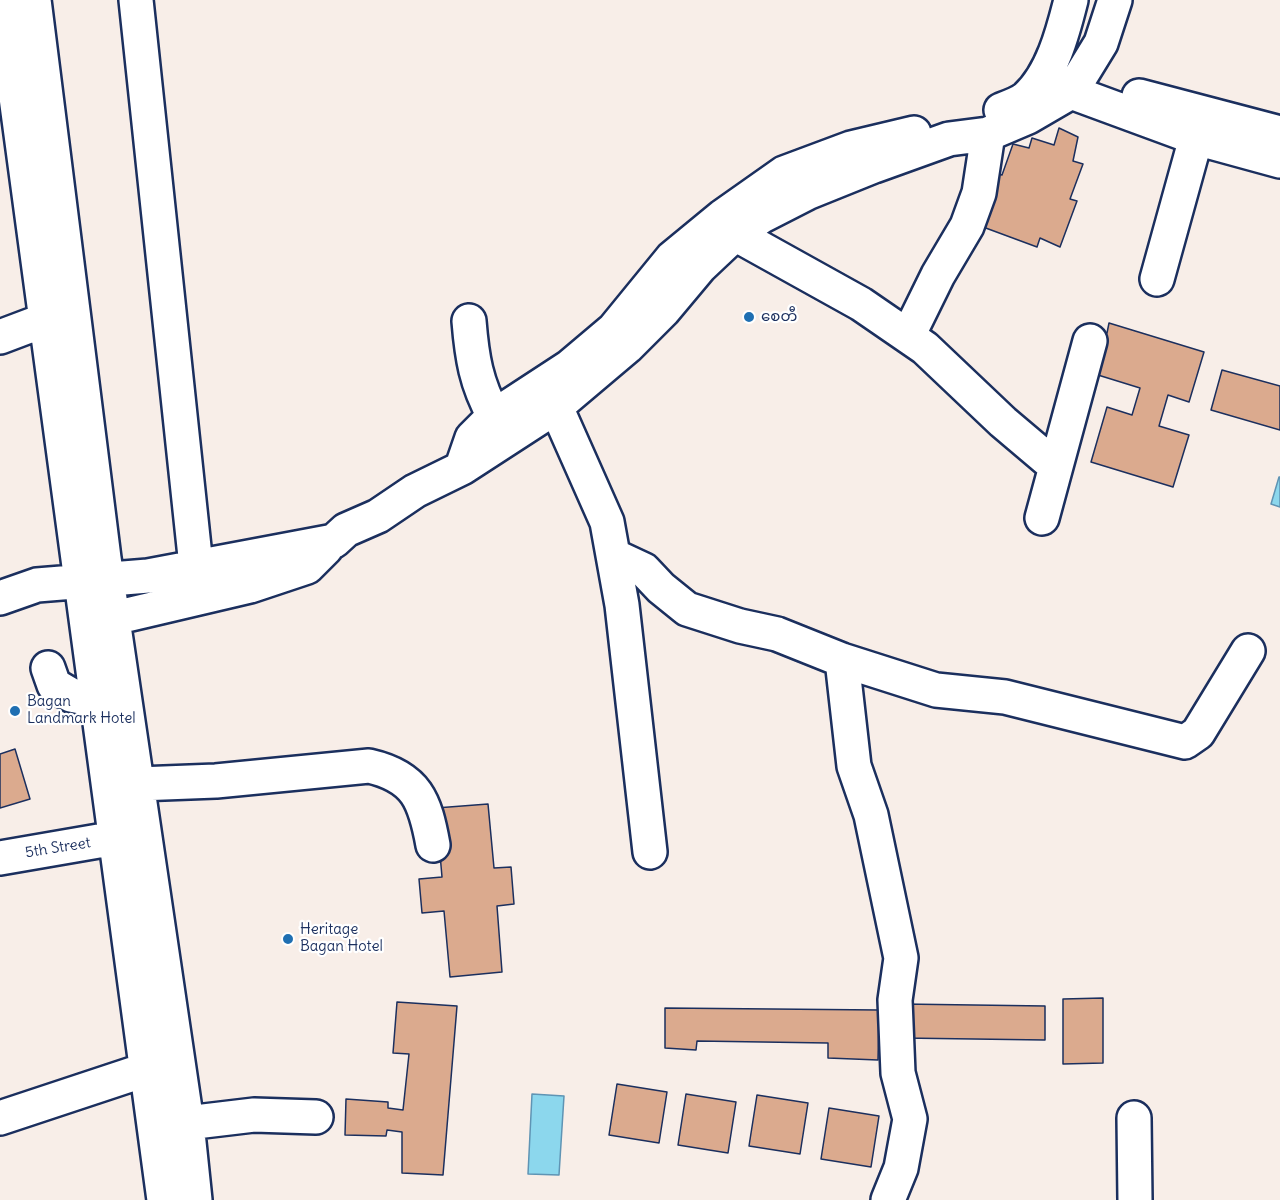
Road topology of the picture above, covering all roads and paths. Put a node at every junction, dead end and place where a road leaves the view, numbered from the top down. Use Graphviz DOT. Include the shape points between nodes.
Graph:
graph roads {
  1 [pos="3,0"];
  2 [pos="34,0"];
  3 [pos="136,0"];
  4 [pos="1071,0"];
  5 [pos="1115,0"];
  6 [pos="1075,85"];
  7 [pos="18,92"];
  8 [pos="1280,133"];
  9 [pos="988,134"];
  10 [pos="1196,138"];
  11 [pos="1280,161"];
  12 [pos="735,234"];
  13 [pos="1157,279"];
  14 [pos="45,320"];
  15 [pos="469,321"];
  16 [pos="0,336"];
  17 [pos="908,336"];
  18 [pos="1090,341"];
  19 [pos="525,412"];
  20 [pos="1055,466"];
  21 [pos="1042,518"];
  22 [pos="334,541"];
  23 [pos="614,556"];
  24 [pos="196,566"];
  25 [pos="94,579"];
  26 [pos="0,598"];
  27 [pos="114,618"];
  28 [pos="1248,651"];
  29 [pos="842,660"];
  30 [pos="48,668"];
  31 [pos="96,700"];
  32 [pos="138,784"];
  33 [pos="116,838"];
  34 [pos="433,845"];
  35 [pos="650,852"];
  36 [pos="0,858"];
  37 [pos="178,1060"];
  38 [pos="147,1068"];
  39 [pos="316,1117"];
  40 [pos="0,1118"];
  41 [pos="1134,1118"];
  42 [pos="187,1123"];
  43 [pos="164,1200"];
  44 [pos="195,1200"];
  45 [pos="888,1200"];
  46 [pos="1135,1200"];
  1 -- 7 [label="street"];
  2 -- 7 [label="street"];
  3 -- 24 [label="street"];
  4 -- 19 [label="street" via="1057,48 1042,78 1026,98 994,114 850,148 784,173 672,258 614,329"];
  5 -- 6 [label="street" via="1101,43"];
  6 -- 8 [label="street"];
  6 -- 9 [label="street" via="1028,117"];
  6 -- 10 [label="street"];
  7 -- 14 [label="street"];
  7 -- 25 [label="street"];
  9 -- 12 [label="street" via="949,139 855,174 807,193"];
  9 -- 17 [label="street" via="980,193 967,226"];
  10 -- 11 [label="street"];
  10 -- 13 [label="street"];
  12 -- 17 [label="street" via="861,304"];
  12 -- 19 [label="street" via="627,347"];
  14 -- 16 [label="street"];
  14 -- 25 [label="street"];
  15 -- 19 [label="street" via="473,366 483,395"];
  17 -- 20 [label="street"];
  18 -- 20 [label="street"];
  19 -- 22 [label="street" via="472,438 462,468 415,491 378,516 345,530"];
  19 -- 23 [label="street" via="607,522"];
  20 -- 21 [label="street"];
  22 -- 24 [label="street"];
  22 -- 27 [label="street" via="307,567 250,586"];
  23 -- 29 [label="street" via="644,570 687,609 777,634"];
  23 -- 35 [label="street"];
  24 -- 25 [label="street" via="148,576"];
  25 -- 26 [label="street" via="37,585"];
  25 -- 27 [label="street"];
  25 -- 31 [label="street"];
  27 -- 32 [label="street"];
  28 -- 29 [label="street" via="1198,733 1185,742 1005,697 936,690"];
  29 -- 45 [label="street" via="854,766 871,815 901,958 895,1000 898,1063 910,1119 901,1168"];
  30 -- 31 [label="street" via="54,685 71,695"];
  31 -- 33 [label="street"];
  32 -- 34 [label="street" via="216,781 369,766 392,771 418,795 427,813"];
  32 -- 37 [label="street"];
  33 -- 36 [label="street, 5th Street"];
  33 -- 38 [label="street"];
  37 -- 38 [label="street"];
  37 -- 42 [label="street"];
  38 -- 40 [label="street"];
  38 -- 43 [label="street"];
  39 -- 42 [label="street" via="254,1115"];
  41 -- 46 [label="street"];
  42 -- 44 [label="street"];
}
